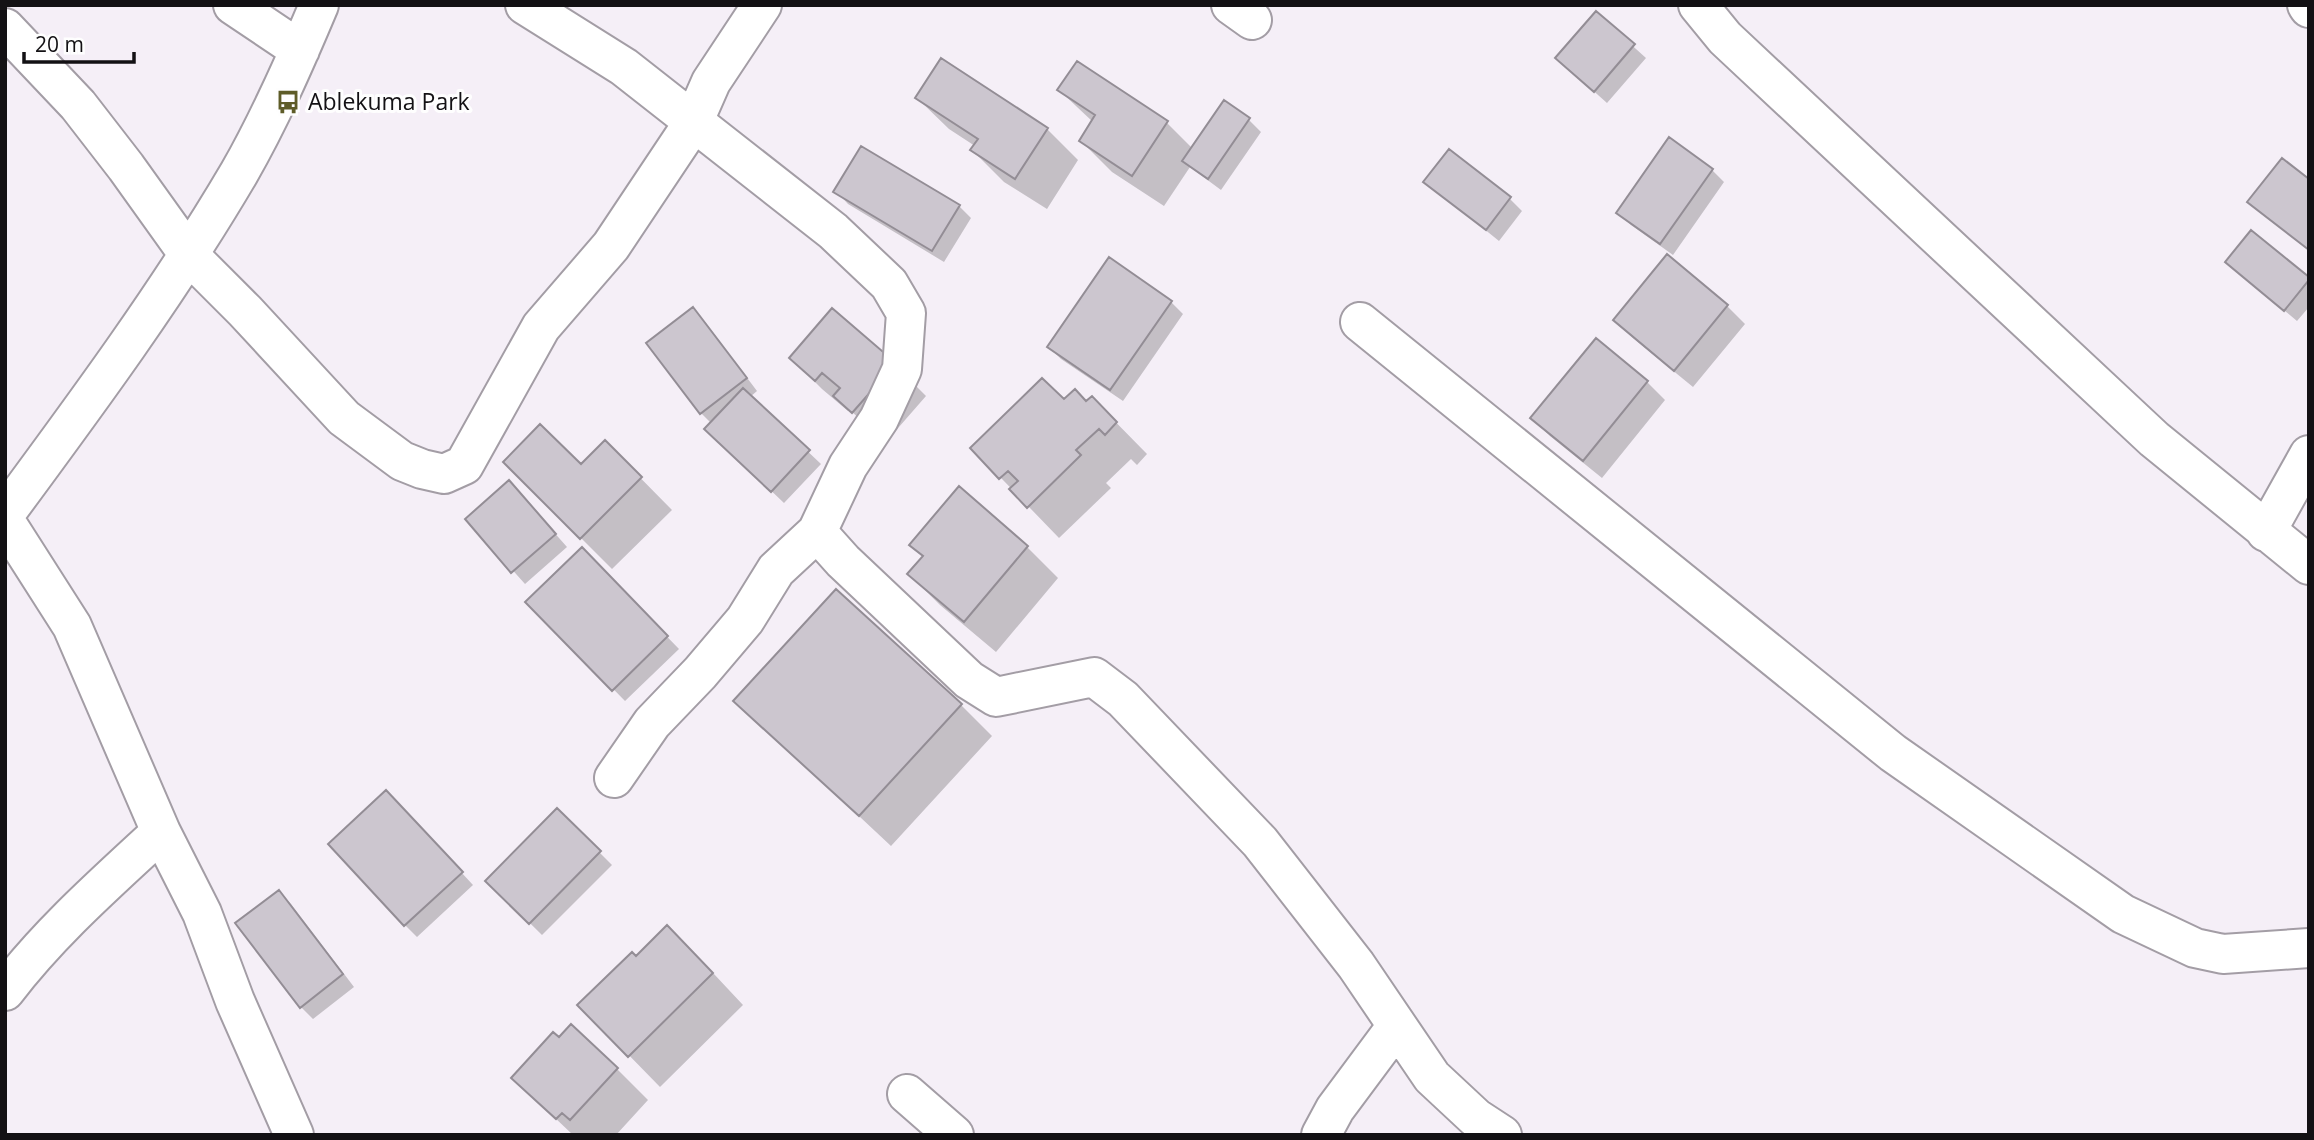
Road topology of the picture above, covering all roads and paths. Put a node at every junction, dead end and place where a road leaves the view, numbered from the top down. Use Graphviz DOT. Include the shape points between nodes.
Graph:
graph roads {
  1 [pos="233,5"];
  2 [pos="320,5"];
  3 [pos="524,5"];
  4 [pos="762,5"];
  5 [pos="1699,5"];
  6 [pos="5,28"];
  7 [pos="300,50"];
  8 [pos="693,123"];
  9 [pos="189,255"];
  10 [pos="1360,322"];
  11 [pos="2309,455"];
  12 [pos="5,514"];
  13 [pos="5,521"];
  14 [pos="817,532"];
  15 [pos="2266,532"];
  16 [pos="2309,565"];
  17 [pos="614,778"];
  18 [pos="161,832"];
  19 [pos="2309,947"];
  20 [pos="5,991"];
  21 [pos="1396,1027"];
  22 [pos="907,1094"];
  23 [pos="294,1135"];
  24 [pos="954,1135"];
  25 [pos="1321,1135"];
  26 [pos="1502,1135"];
  1 -- 7 [label="street"];
  2 -- 7 [label="street"];
  3 -- 8 [label="street" via="624,67"];
  4 -- 8 [label="street" via="711,82"];
  5 -- 15 [label="street" via="1725,38 2154,439"];
  6 -- 9 [label="street" via="78,105"];
  7 -- 9 [label="street" via="278,101"];
  8 -- 9 [label="street" via="611,246 541,327 464,465 444,474 402,461 344,418"];
  8 -- 14 [label="street" via="833,231 889,284 906,313 902,369"];
  9 -- 12 [label="street"];
  10 -- 19 [label="street" via="1893,753 2123,914 2195,948 2223,954"];
  11 -- 15 [label="street"];
  13 -- 18 [label="street" via="72,626"];
  14 -- 17 [label="street" via="776,570 745,620 652,723"];
  14 -- 21 [label="street" via="969,680 996,697 1094,677 1122,699 1260,842 1356,965"];
  15 -- 16 [label="street"];
  18 -- 20 [label="street" via="67,919"];
  18 -- 23 [label="street" via="202,913"];
  21 -- 25 [label="street"];
  21 -- 26 [label="street" via="1432,1077"];
  22 -- 24 [label="street"];
}
